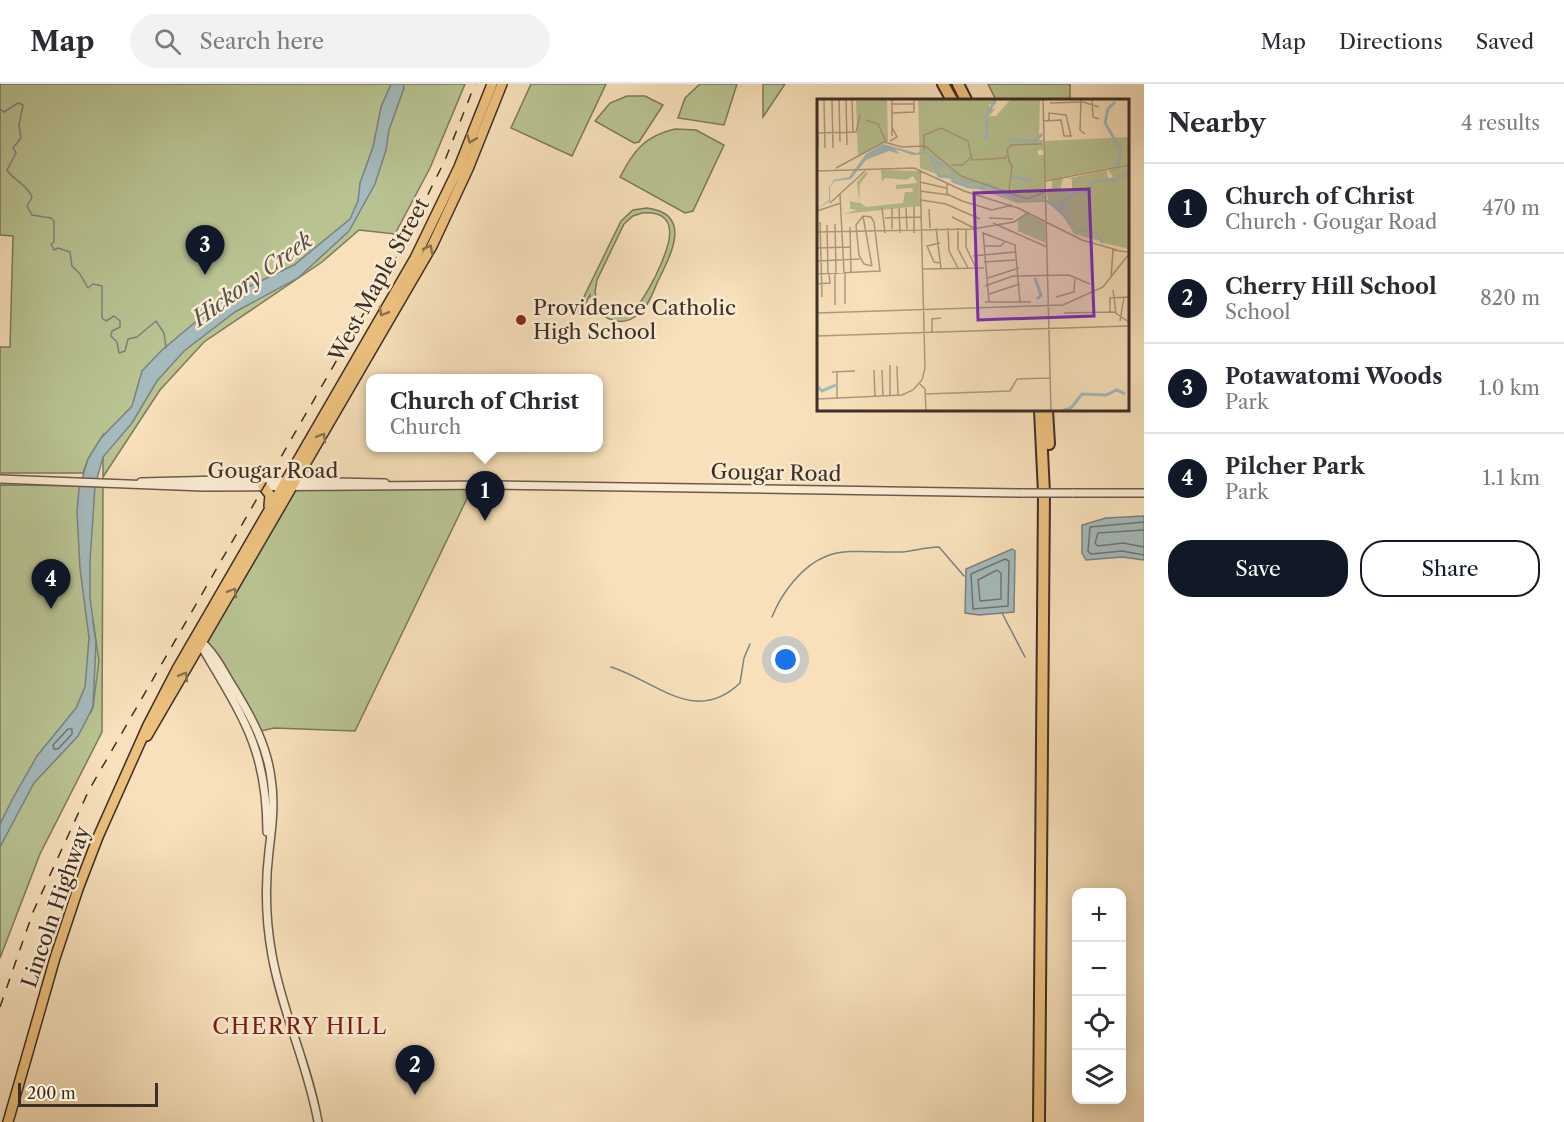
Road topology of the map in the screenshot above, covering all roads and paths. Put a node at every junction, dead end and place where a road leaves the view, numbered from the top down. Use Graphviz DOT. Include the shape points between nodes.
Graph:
graph roads {
  1 [pos="492,84"];
  2 [pos="502,84"];
  3 [pos="943,84"];
  4 [pos="958,84"];
  5 [pos="951,99"];
  6 [pos="966,99"];
  7 [pos="1040,411"];
  8 [pos="1047,411"];
  9 [pos="0,479"];
  10 [pos="138,483"];
  11 [pos="289,484"];
  12 [pos="263,486"];
  13 [pos="1144,493"];
  14 [pos="268,511"];
  15 [pos="199,640"];
  16 [pos="8,1122"];
  17 [pos="318,1122"];
  18 [pos="1038,1122"];
  19 [pos="1045,1122"];
  1 -- 11 [label="main road, West Maple Street, one-way" via="431,227"];
  11 -- 2 [label="main road, West Maple Street, one-way" via="432,246"];
  3 -- 5 [label="highway"];
  4 -- 6 [label="highway"];
  7 -- 18 [label="highway" via="1044,493"];
  8 -- 19 [label="highway" via="1051,493"];
  9 -- 10 [label="street, Gougar Road"];
  10 -- 11 [label="street, Gougar Road" via="149,480"];
  10 -- 12 [label="street, Gougar Road"];
  11 -- 12 [label="street, Gougar Road"];
  11 -- 13 [label="street, Gougar Road, bridge"];
  11 -- 14 [label="main road, Lincoln Highway"];
  15 -- 11 [label="main road, Lincoln Highway, one-way"];
  12 -- 14 [label="main road" via="270,495"];
  14 -- 15 [label="main road, Lincoln Highway"];
  15 -- 16 [label="main road, Lincoln Highway" via="158,704 98,837 55,958"];
  15 -- 17 [label="street" via="256,747 266,791 272,957"];
}
